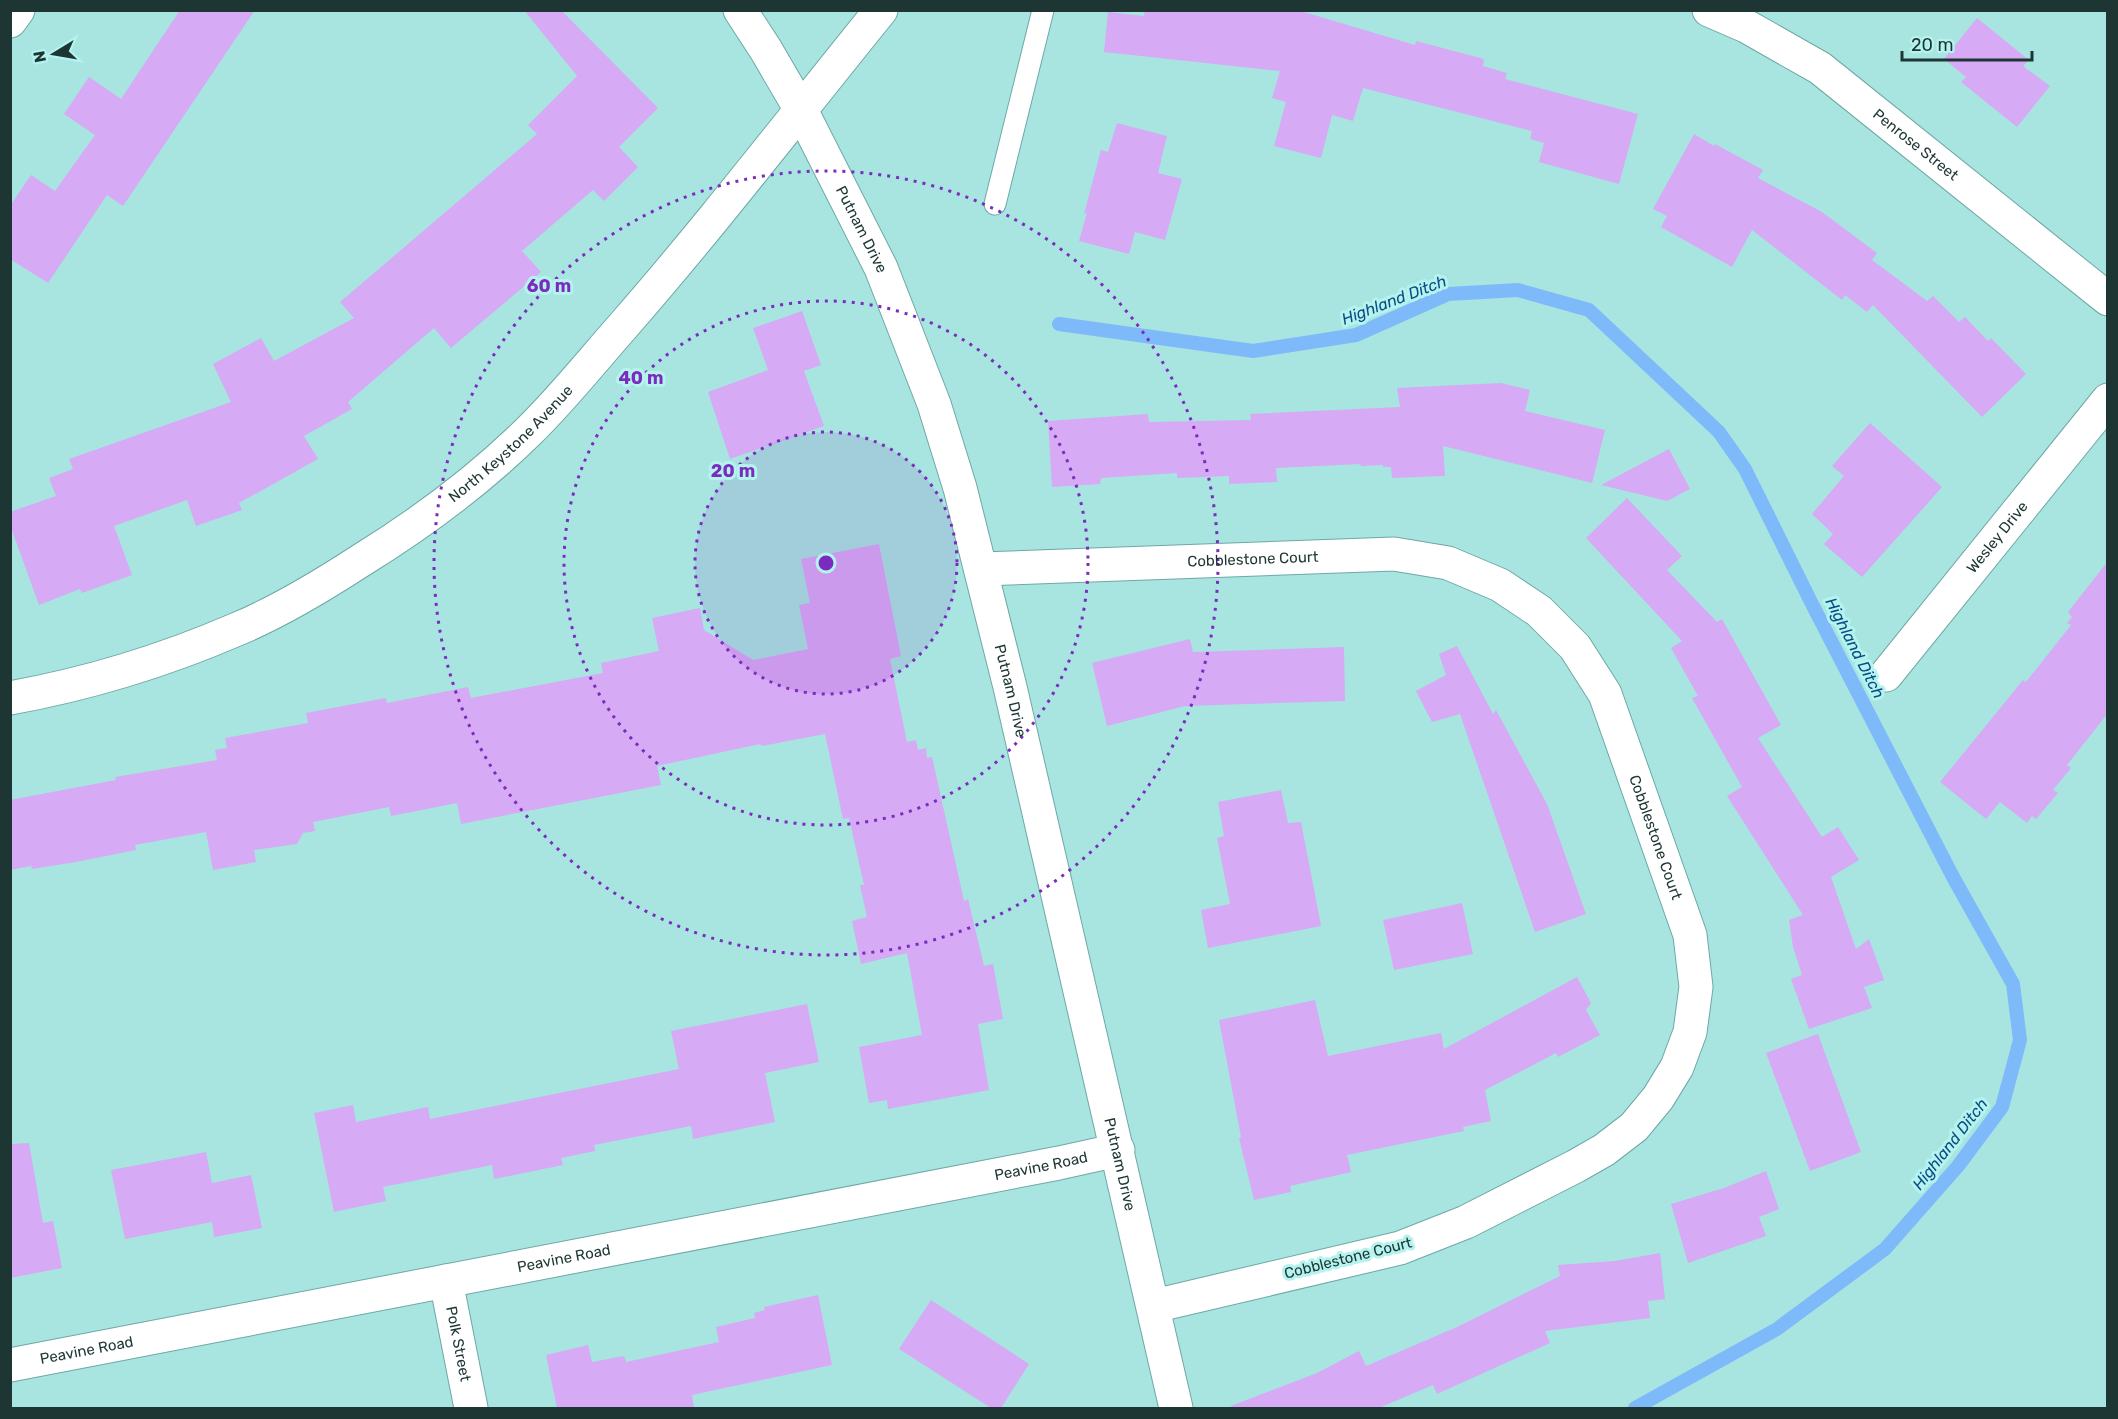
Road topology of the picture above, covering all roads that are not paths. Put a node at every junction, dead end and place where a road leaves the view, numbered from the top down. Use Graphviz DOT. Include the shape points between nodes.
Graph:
graph roads {
  1 [pos="18,10"];
  2 [pos="740,10"];
  3 [pos="880,10"];
  4 [pos="1042,10"];
  5 [pos="1711,11"];
  6 [pos="10,21"];
  7 [pos="801,110"];
  8 [pos="995,204"];
  9 [pos="2108,299"];
  10 [pos="2108,400"];
  11 [pos="981,569"];
  12 [pos="1886,675"];
  13 [pos="10,699"];
  14 [pos="1118,1150"];
  15 [pos="446,1281"];
  16 [pos="1154,1306"];
  17 [pos="10,1365"];
  18 [pos="471,1408"];
  19 [pos="1176,1408"];
  1 -- 6 [label="street"];
  2 -- 7 [label="street, Putnam Drive"];
  3 -- 7 [label="street, North Keystone Avenue"];
  4 -- 8 [label="lane"];
  5 -- 9 [label="street, Penrose Street" via="1820,68"];
  7 -- 11 [label="street, Putnam Drive" via="881,268 904,323 934,404"];
  7 -- 13 [label="street, North Keystone Avenue" via="682,258 578,378 528,432 457,495 318,588 236,630 144,664"];
  10 -- 12 [label="street, Wesley Drive"];
  11 -- 14 [label="street, Putnam Drive"];
  11 -- 16 [label="street, Cobblestone Court" via="1394,554 1448,563 1500,585 1539,611 1575,647 1605,694 1690,935 1696,987 1690,1032 1677,1067 1634,1126 1604,1150 1466,1222 1400,1248"];
  14 -- 15 [label="street, Peavine Road"];
  14 -- 16 [label="street, Putnam Drive"];
  15 -- 17 [label="street, Peavine Road"];
  15 -- 18 [label="street, Polk Street"];
  16 -- 19 [label="street, Putnam Drive"];
}
